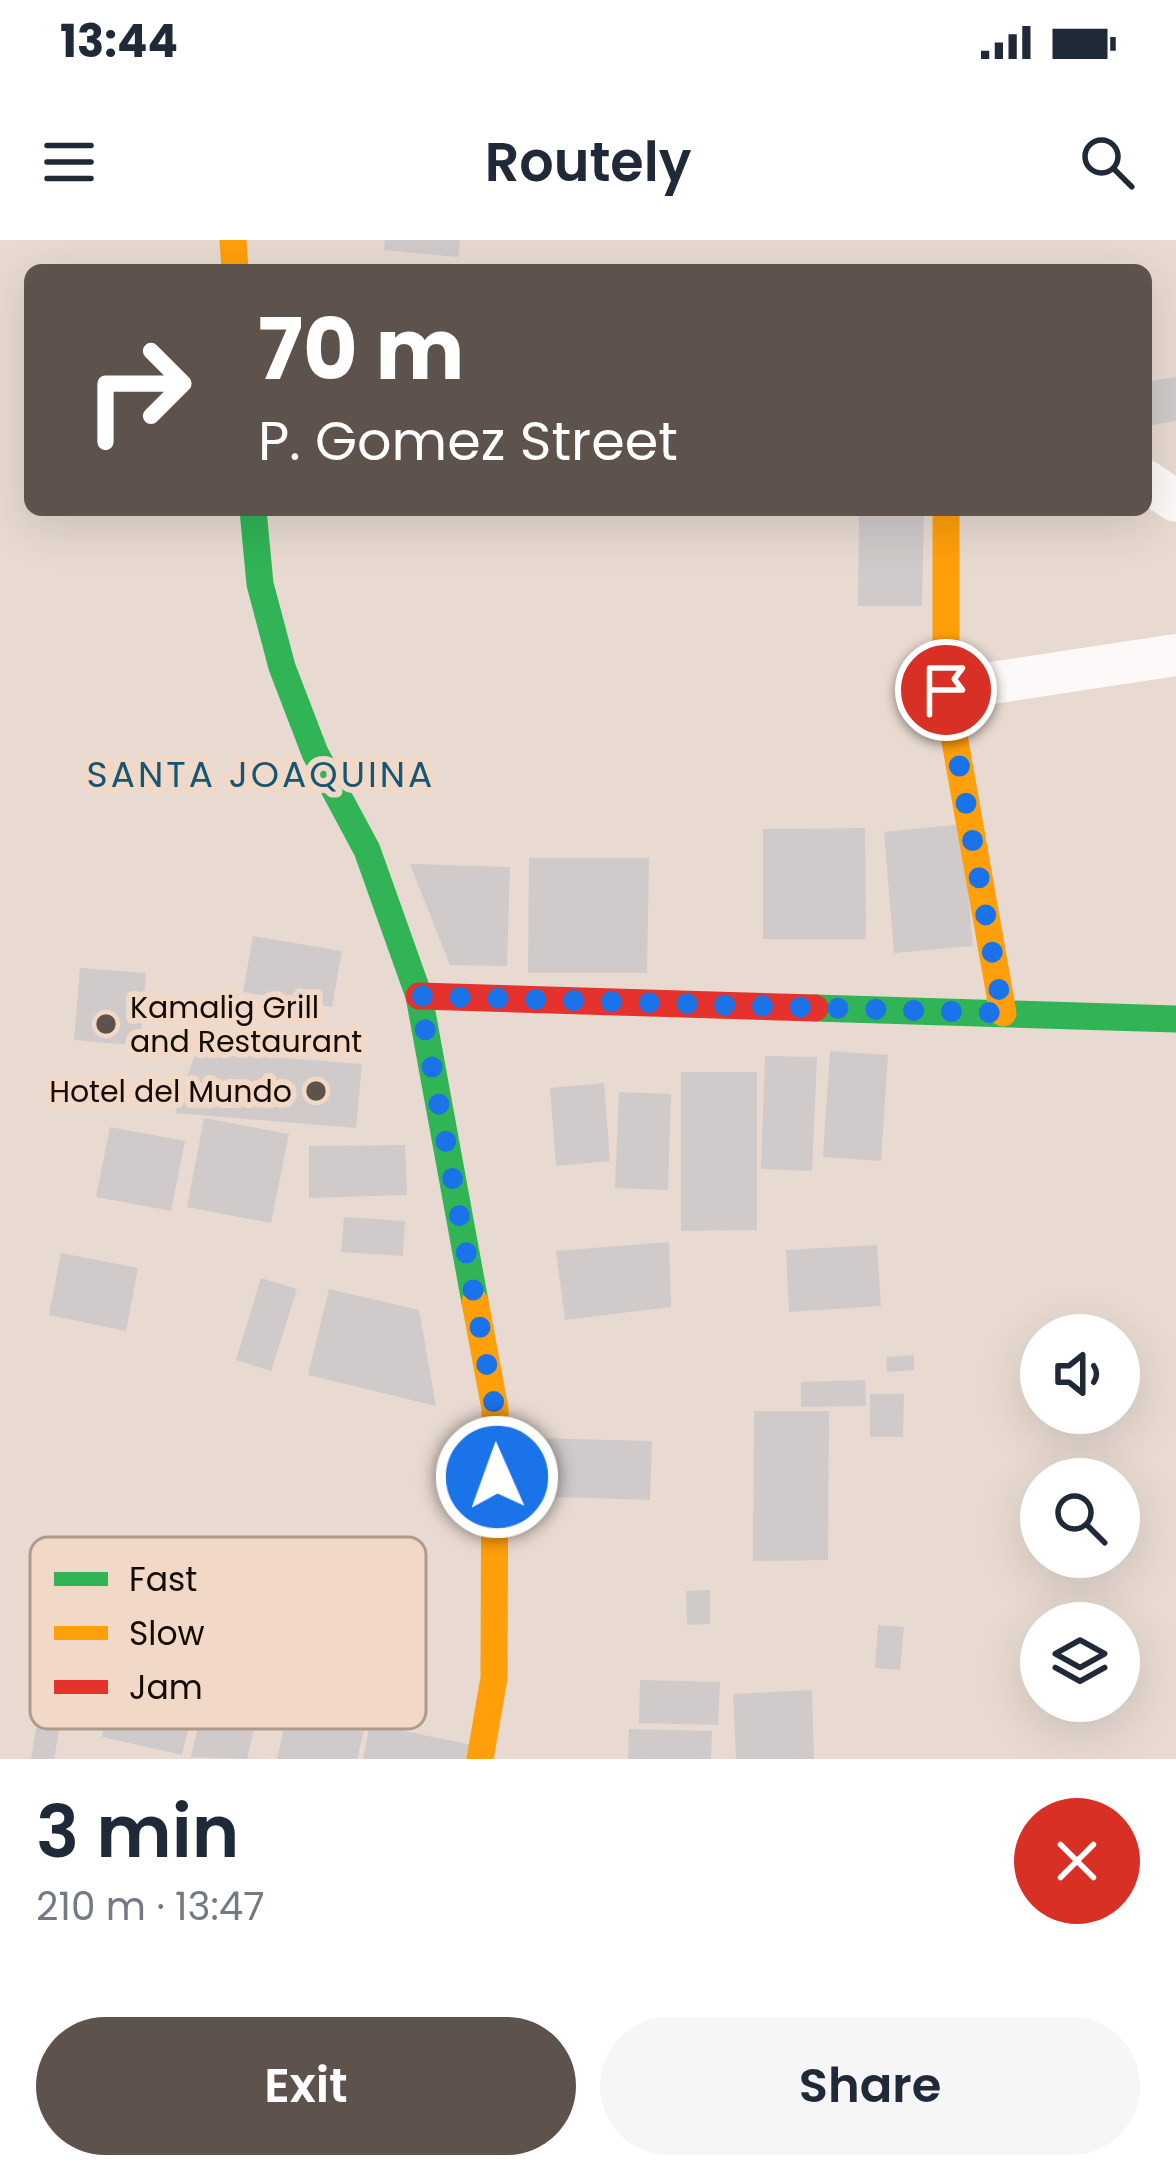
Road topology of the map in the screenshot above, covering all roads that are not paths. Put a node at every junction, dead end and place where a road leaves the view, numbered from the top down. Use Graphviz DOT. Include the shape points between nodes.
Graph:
graph roads {
  1 [pos="254,516"];
  2 [pos="946,516"];
  3 [pos="1176,655"];
  4 [pos="946,690"];
  5 [pos="419,996"];
  6 [pos="1003,1013"];
  7 [pos="1176,1019"];
  8 [pos="480,1759"];
  1 -- 5 [label="main road" via="260,584 282,668 315,753 367,850"];
  2 -- 4 [label="main road"];
  3 -- 4 [label="street"];
  4 -- 6 [label="main road"];
  5 -- 6 [label="main road"];
  5 -- 8 [label="main road" via="495,1409 494,1678"];
  6 -- 7 [label="main road"];
}
